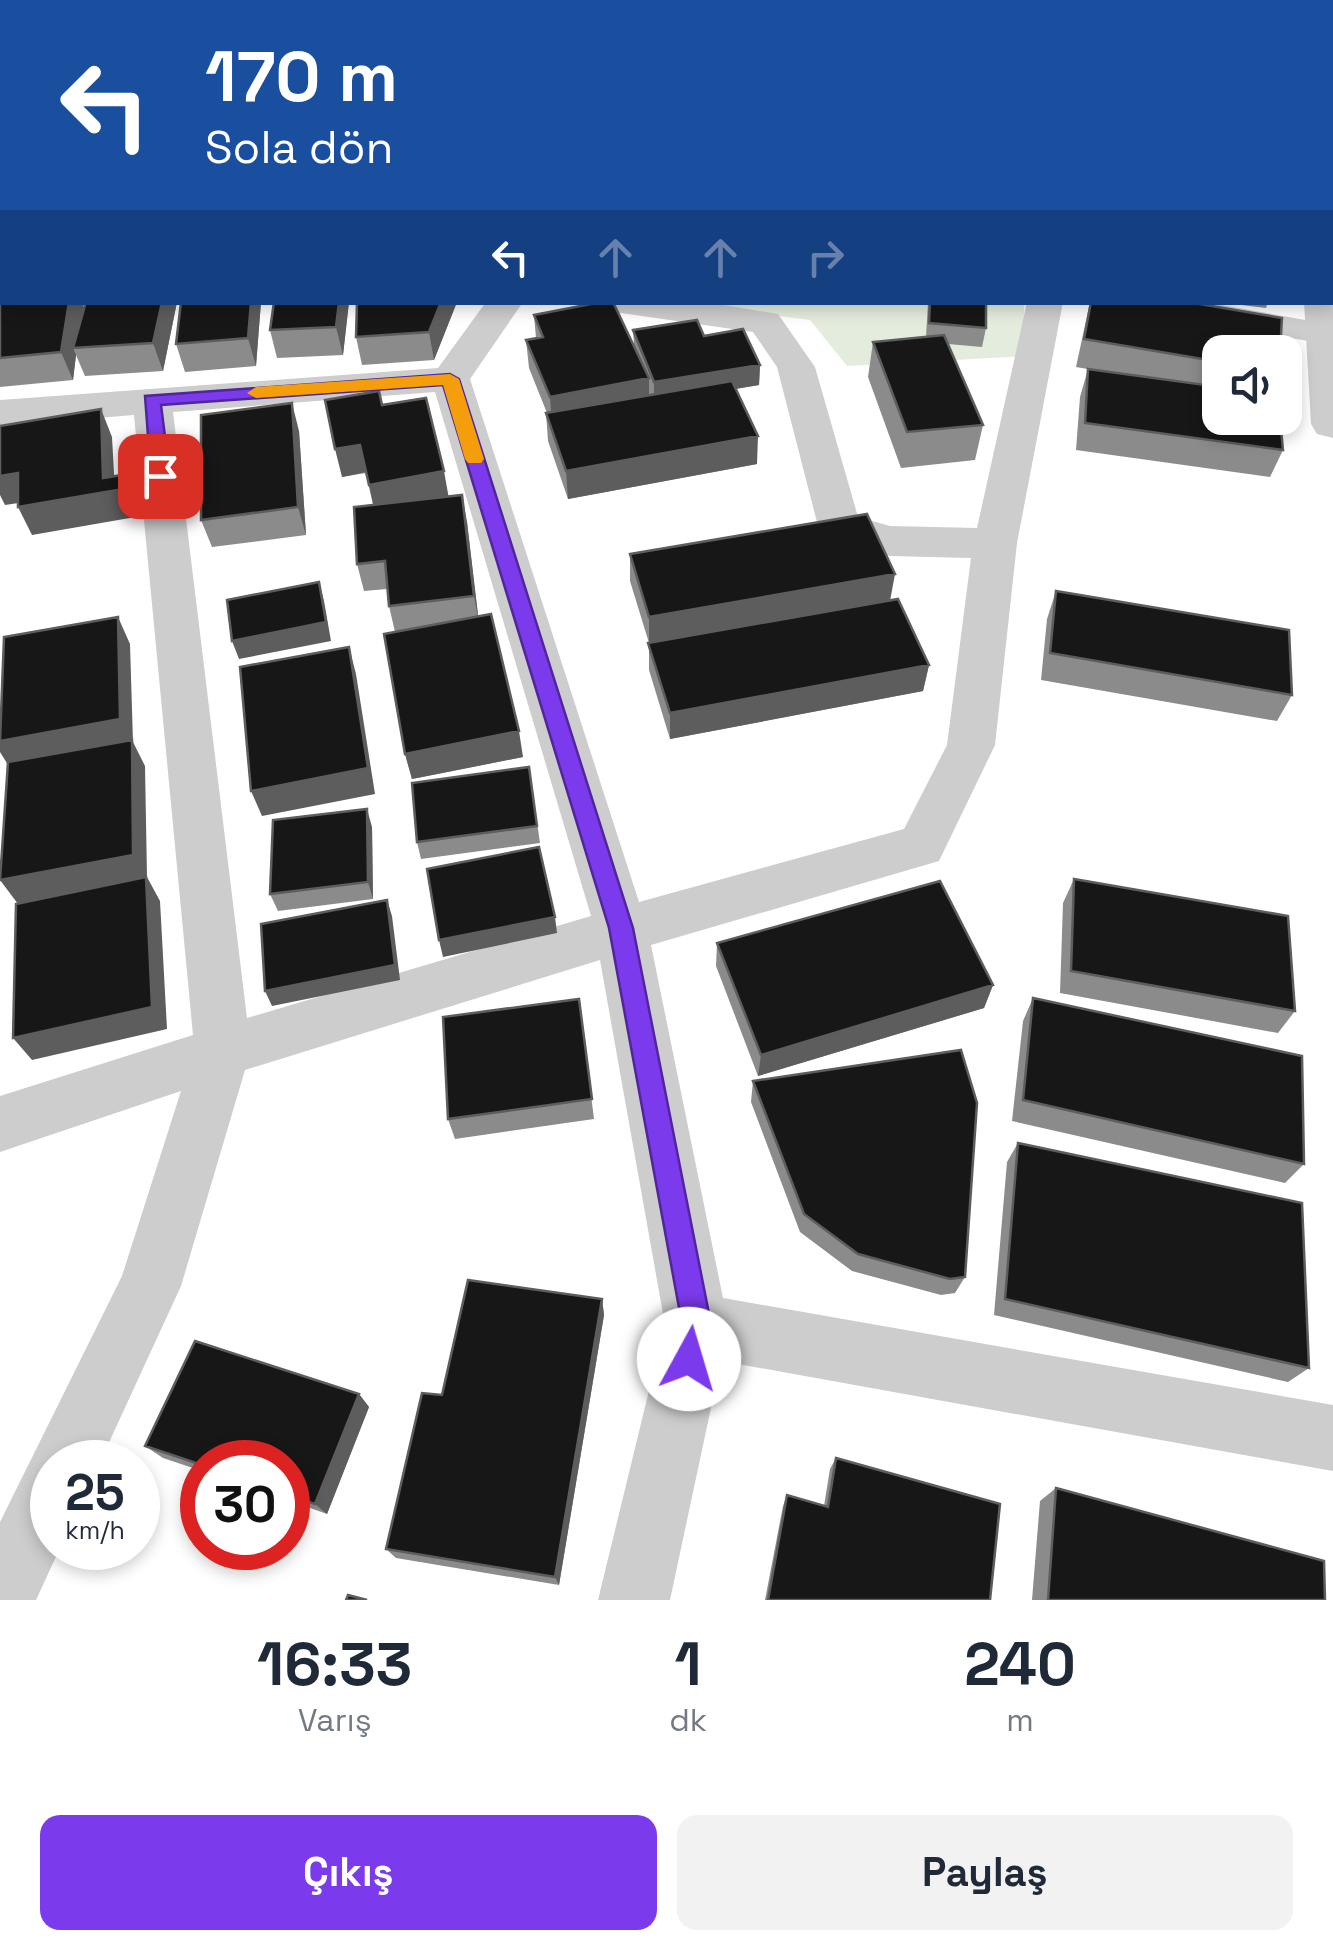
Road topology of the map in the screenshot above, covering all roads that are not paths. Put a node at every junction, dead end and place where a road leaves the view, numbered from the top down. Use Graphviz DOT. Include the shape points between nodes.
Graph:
graph roads {
  1 [pos="503,305"];
  2 [pos="643,305"];
  3 [pos="1044,305"];
  4 [pos="1170,305"];
  5 [pos="1326,319"];
  6 [pos="450,379"];
  7 [pos="152,400"];
  8 [pos="0,413"];
  9 [pos="1333,424"];
  10 [pos="996,543"];
  11 [pos="621,928"];
  12 [pos="223,1050"];
  13 [pos="0,1124"];
  14 [pos="697,1324"];
  15 [pos="1333,1438"];
  16 [pos="76,1440"];
  17 [pos="30,1536"];
  18 [pos="0,1599"];
  19 [pos="634,1600"];
  1 -- 6 [label="street"];
  2 -- 10 [label="street" via="765,322 796,367 839,526 890,542"];
  3 -- 10 [label="street"];
  4 -- 5 [label="street"];
  5 -- 9 [label="street"];
  6 -- 7 [label="street"];
  6 -- 11 [label="street"];
  7 -- 8 [label="street"];
  7 -- 12 [label="street"];
  10 -- 11 [label="street" via="971,746 921,846"];
  11 -- 12 [label="street"];
  11 -- 14 [label="street"];
  12 -- 13 [label="street"];
  12 -- 16 [label="street" via="150,1286"];
  14 -- 15 [label="street"];
  14 -- 19 [label="street"];
  17 -- 18 [label="street"];
}
